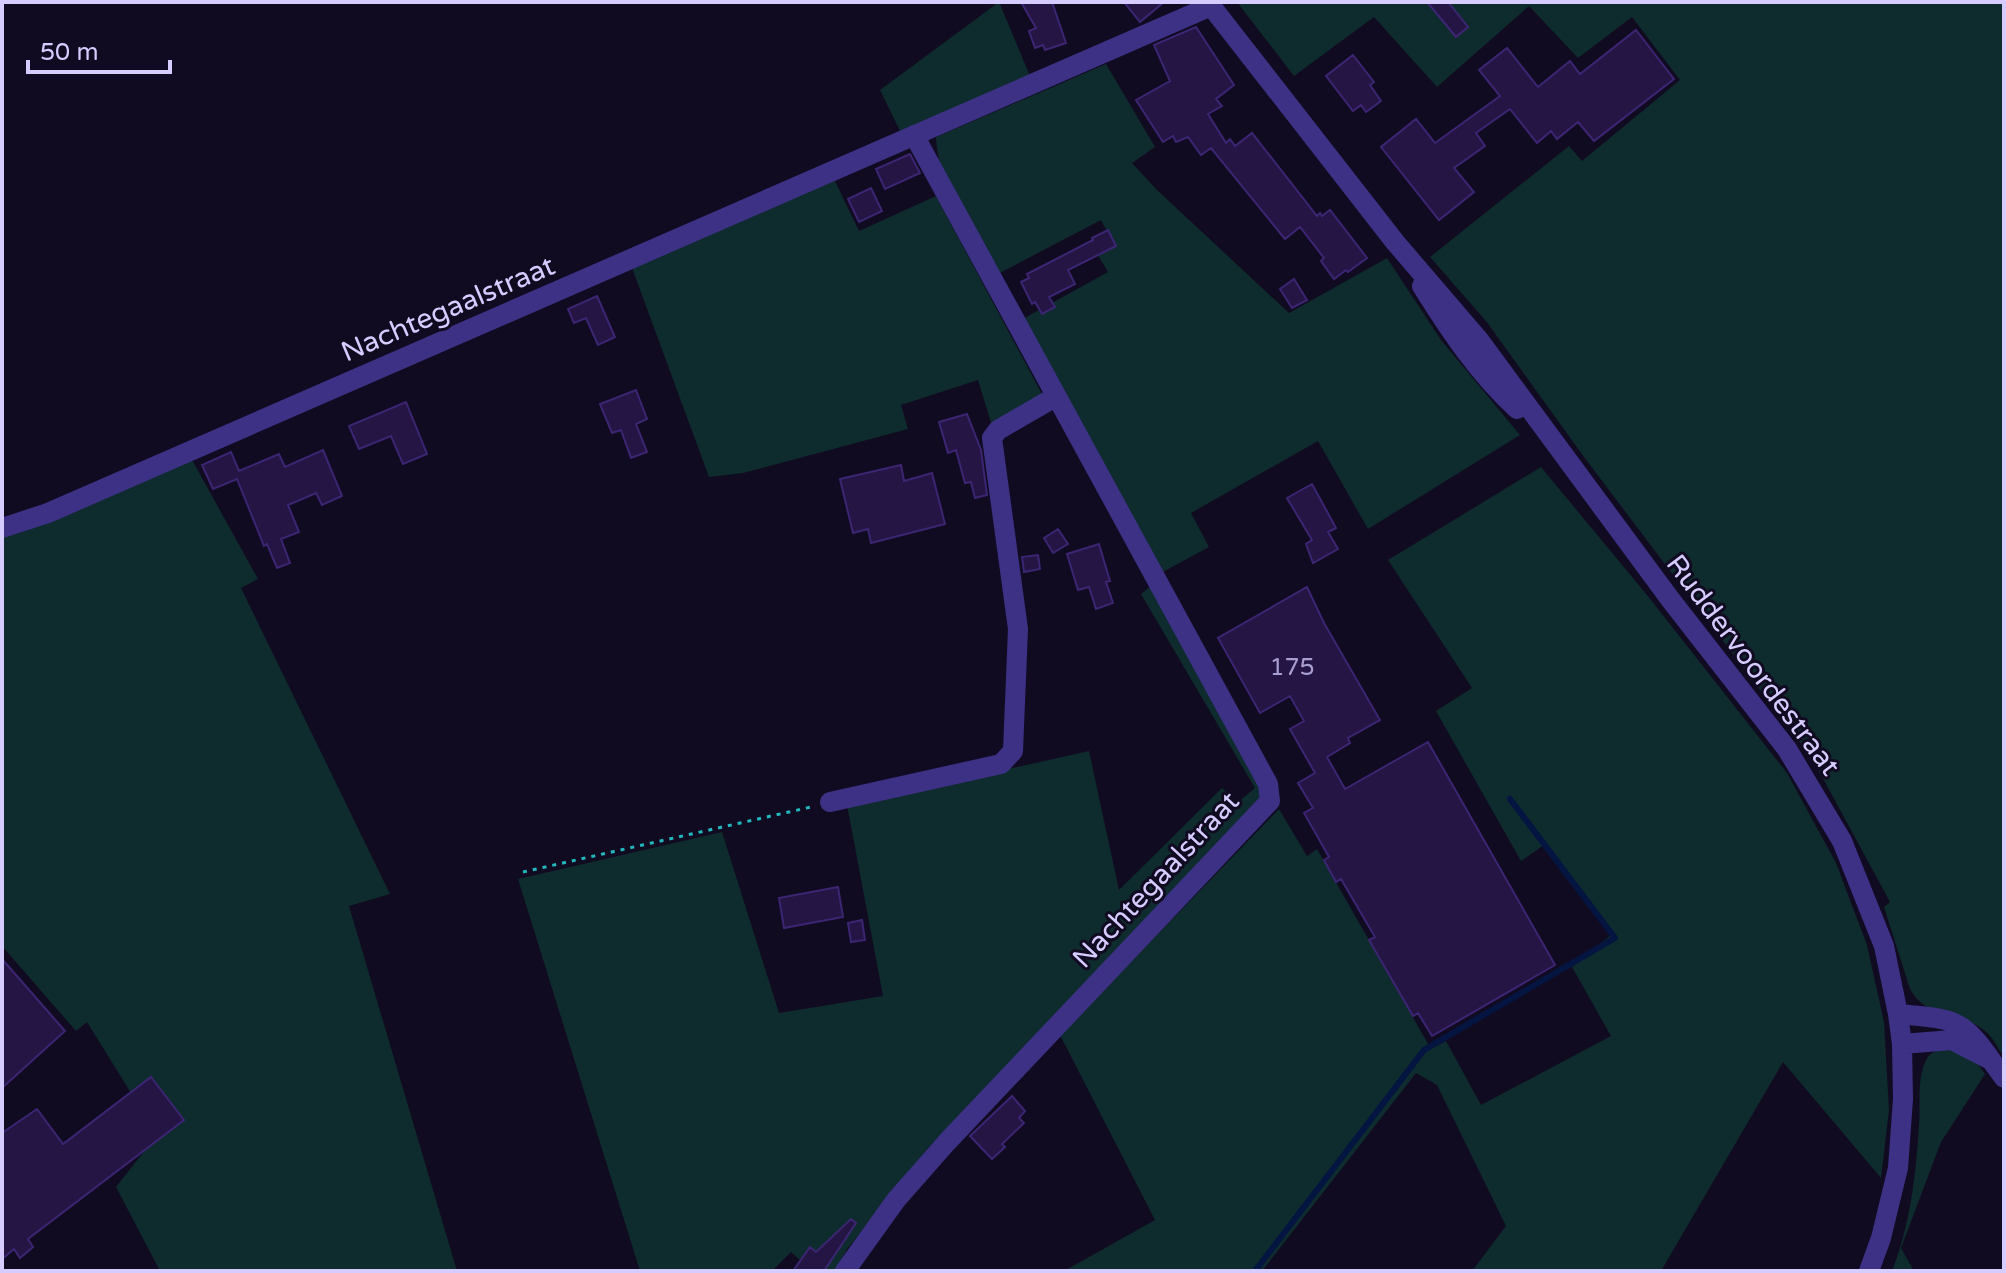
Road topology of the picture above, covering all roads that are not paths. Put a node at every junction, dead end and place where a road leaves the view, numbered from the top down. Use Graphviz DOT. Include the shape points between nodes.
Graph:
graph roads {
  1 [pos="1210,4"];
  2 [pos="914,135"];
  3 [pos="1055,397"];
  4 [pos="2,528"];
  5 [pos="830,802"];
  6 [pos="1898,1014"];
  7 [pos="1902,1044"];
  8 [pos="1991,1060"];
  9 [pos="2004,1078"];
  10 [pos="845,1271"];
  11 [pos="1869,1271"];
  1 -- 2 [label="street, Nachtegaalstraat"];
  1 -- 6 [label="street, Ruddervoordestraat" via="1395,242 1465,351 1497,390 1549,438 1787,749 1842,841 1884,946"];
  2 -- 3 [label="street, Nachtegaalstraat"];
  2 -- 4 [label="street, Nachtegaalstraat" via="48,513"];
  3 -- 5 [label="street" via="992,438 1018,629 1013,751 1001,764"];
  3 -- 10 [label="street, Nachtegaalstraat" via="1268,784 1270,801 937,1153"];
  6 -- 7 [label="street, Ruddervoordestraat"];
  6 -- 8 [label="street" via="1951,1021 1973,1035"];
  7 -- 8 [label="street" via="1952,1040"];
  7 -- 11 [label="street, Ruddervoordestraat" via="1898,1168"];
  8 -- 9 [label="street"];
}
